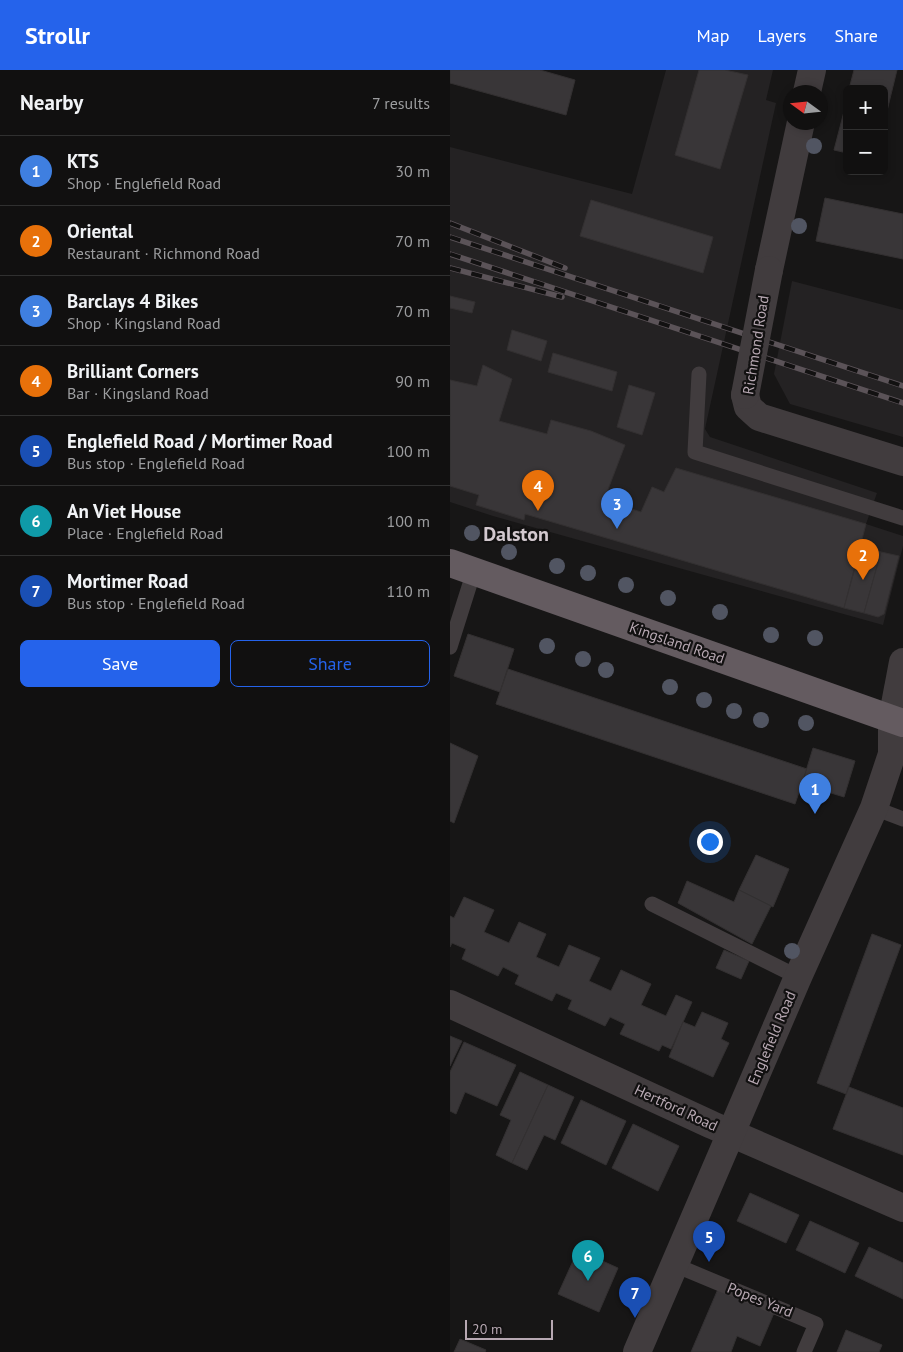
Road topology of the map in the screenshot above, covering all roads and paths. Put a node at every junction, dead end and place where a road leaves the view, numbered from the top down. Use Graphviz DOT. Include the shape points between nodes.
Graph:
graph roads {
  1 [pos="812,70"];
  2 [pos="809,85"];
  3 [pos="799,130"];
  4 [pos="699,374"];
  5 [pos="903,462"];
  6 [pos="903,518"];
  7 [pos="462,567"];
  8 [pos="450,647"];
  9 [pos="903,662"];
  10 [pos="898,722"];
  11 [pos="874,808"];
  12 [pos="903,818"];
  13 [pos="652,904"];
  14 [pos="798,977"];
  15 [pos="450,1004"];
  16 [pos="731,1134"];
  17 [pos="903,1208"];
  18 [pos="675,1265"];
  19 [pos="637,1352"];
  20 [pos="804,1352"];
  1 -- 2 [label="street"];
  3 -- 5 [label="street, Richmond Road, bridge" via="768,270 745,395 748,407 759,416"];
  4 -- 6 [label="lane" via="695,452"];
  7 -- 8 [label="lane"];
  7 -- 10 [label="highway, Kingsland Road"];
  9 -- 10 [label="street"];
  10 -- 11 [label="street, Englefield Road" via="892,754"];
  11 -- 12 [label="lane"];
  11 -- 14 [label="street, Englefield Road"];
  13 -- 14 [label="lane"];
  14 -- 16 [label="street, Englefield Road"];
  15 -- 16 [label="street, Hertford Road"];
  16 -- 17 [label="street, Hertford Road"];
  16 -- 18 [label="street, Englefield Road"];
  18 -- 19 [label="street, Englefield Road"];
  18 -- 20 [label="lane, Popes Yard" via="816,1324"];
}
